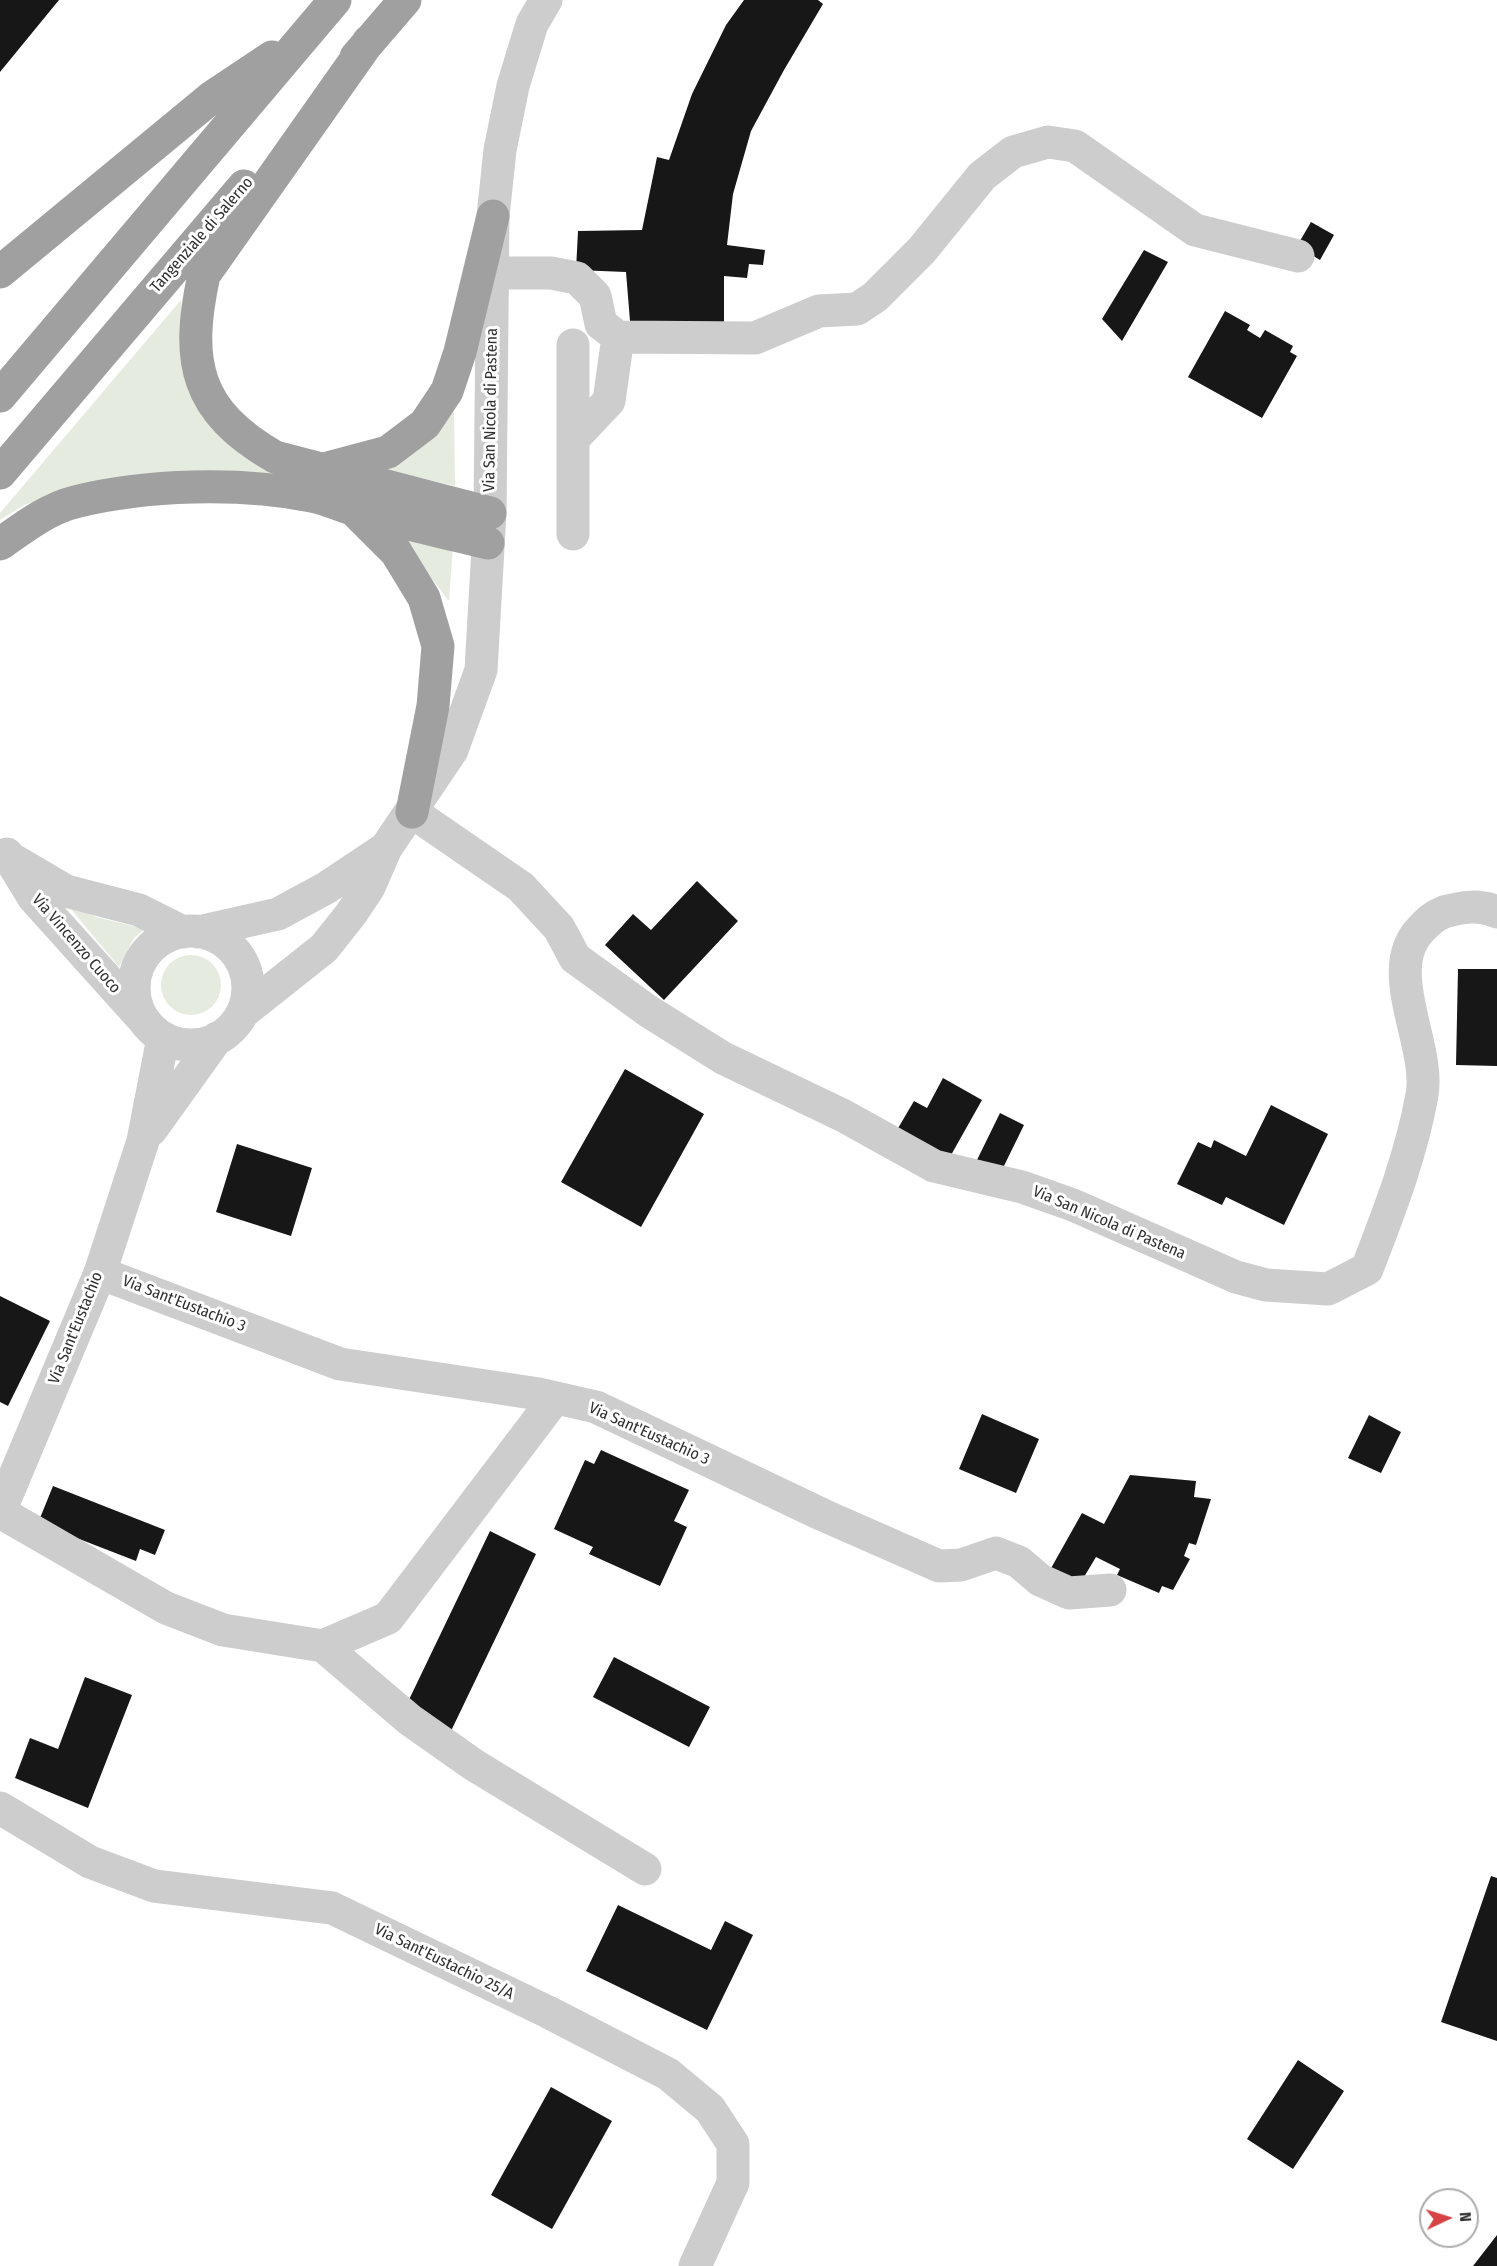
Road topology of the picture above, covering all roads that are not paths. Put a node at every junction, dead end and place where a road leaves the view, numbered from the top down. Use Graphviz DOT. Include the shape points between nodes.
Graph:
graph roads {
  1 [pos="335,0"];
  2 [pos="405,0"];
  3 [pos="546,0"];
  4 [pos="301,38"];
  5 [pos="369,41"];
  6 [pos="493,216"];
  7 [pos="1298,256"];
  8 [pos="0,272"];
  9 [pos="492,273"];
  10 [pos="618,337"];
  11 [pos="573,345"];
  12 [pos="0,396"];
  13 [pos="574,438"];
  14 [pos="324,469"];
  15 [pos="0,473"];
  16 [pos="354,510"];
  17 [pos="489,528"];
  18 [pos="573,534"];
  19 [pos="0,544"];
  20 [pos="412,812"];
  21 [pos="386,848"];
  22 [pos="4,851"];
  23 [pos="1497,912"];
  24 [pos="191,932"];
  25 [pos="242,1013"];
  26 [pos="157,1033"];
  27 [pos="217,1038"];
  28 [pos="143,1141"];
  29 [pos="100,1273"];
  30 [pos="555,1398"];
  31 [pos="0,1512"];
  32 [pos="1110,1590"];
  33 [pos="323,1646"];
  34 [pos="0,1808"];
  35 [pos="645,1869"];
  36 [pos="695,2266"];
  1 -- 4 [label="highway"];
  2 -- 5 [label="highway, Tangenziale di Salerno"];
  3 -- 6 [label="street, Via San Nicola di Pastena" via="532,24 513,86 500,150"];
  4 -- 8 [label="highway" via="212,97"];
  4 -- 12 [label="highway"];
  5 -- 14 [label="highway" via="204,276 196,312 194,352 203,385 218,412 244,439 275,457"];
  5 -- 15 [label="highway, Tangenziale di Salerno"];
  6 -- 9 [label="street, Via San Nicola di Pastena"];
  6 -- 14 [label="highway" via="447,392 424,424 388,452"];
  7 -- 10 [label="street" via="1195,230 1075,147 1048,142 1013,152 982,176 922,250 875,297 857,309 819,311 755,338"];
  9 -- 10 [label="street" via="551,273 577,279 595,296 602,324"];
  9 -- 17 [label="street, Via San Nicola di Pastena"];
  10 -- 13 [label="street" via="609,401"];
  11 -- 13 [label="street"];
  13 -- 18 [label="street"];
  14 -- 17 [label="highway"];
  16 -- 17 [label="highway"];
  16 -- 19 [label="highway" via="314,496 265,490 202,488 132,493 74,502 32,521"];
  16 -- 20 [label="highway" via="396,552 424,598 438,646 433,706"];
  17 -- 20 [label="street, Via San Nicola di Pastena" via="481,670 452,750"];
  20 -- 21 [label="street, Via San Nicola di Pastena"];
  20 -- 23 [label="street, Via San Nicola di Pastena" via="521,887 559,928 575,958 648,1011 723,1058 844,1116 934,1166 1022,1186 1236,1277 1266,1286 1328,1289 1366,1269 1401,1181 1423,1093 1421,1048 1404,966 1415,934 1435,915 1463,906"];
  21 -- 24 [label="street, Via San Nicola di Pastena" via="278,914"];
  21 -- 25 [label="street, Via San Nicola di Pastena" via="369,887 324,948"];
  22 -- 24 [label="street, Via Vincenzo Cuoco" via="40,878 66,891 139,910"];
  22 -- 26 [label="street, Via Vincenzo Cuoco" via="34,898"];
  24 -- 25 [label="street" via="226,943 237,954 248,983"];
  24 -- 26 [label="street" via="166,937 152,948 135,979 135,997 141,1014"];
  25 -- 27 [label="street" via="234,1026"];
  26 -- 27 [label="street" via="192,1045"];
  26 -- 28 [label="street, Via Sant'Eustachio"];
  27 -- 28 [label="street, Via Sant'Eustachio"];
  28 -- 29 [label="street, Via Sant'Eustachio"];
  29 -- 30 [label="street, Via Sant'Eustachio 3" via="340,1364"];
  29 -- 31 [label="street, Via Sant'Eustachio"];
  30 -- 32 [label="street, Via Sant'Eustachio 3" via="596,1407 939,1566 961,1565 996,1553 1019,1562 1040,1580 1069,1593"];
  30 -- 33 [label="street" via="388,1618"];
  31 -- 33 [label="street" via="166,1608 223,1630"];
  33 -- 35 [label="street" via="410,1720"];
  34 -- 36 [label="street, Via Sant'Eustachio 25/A" via="90,1862 154,1886 332,1908 668,2074 710,2109 733,2144 733,2182"];
}
